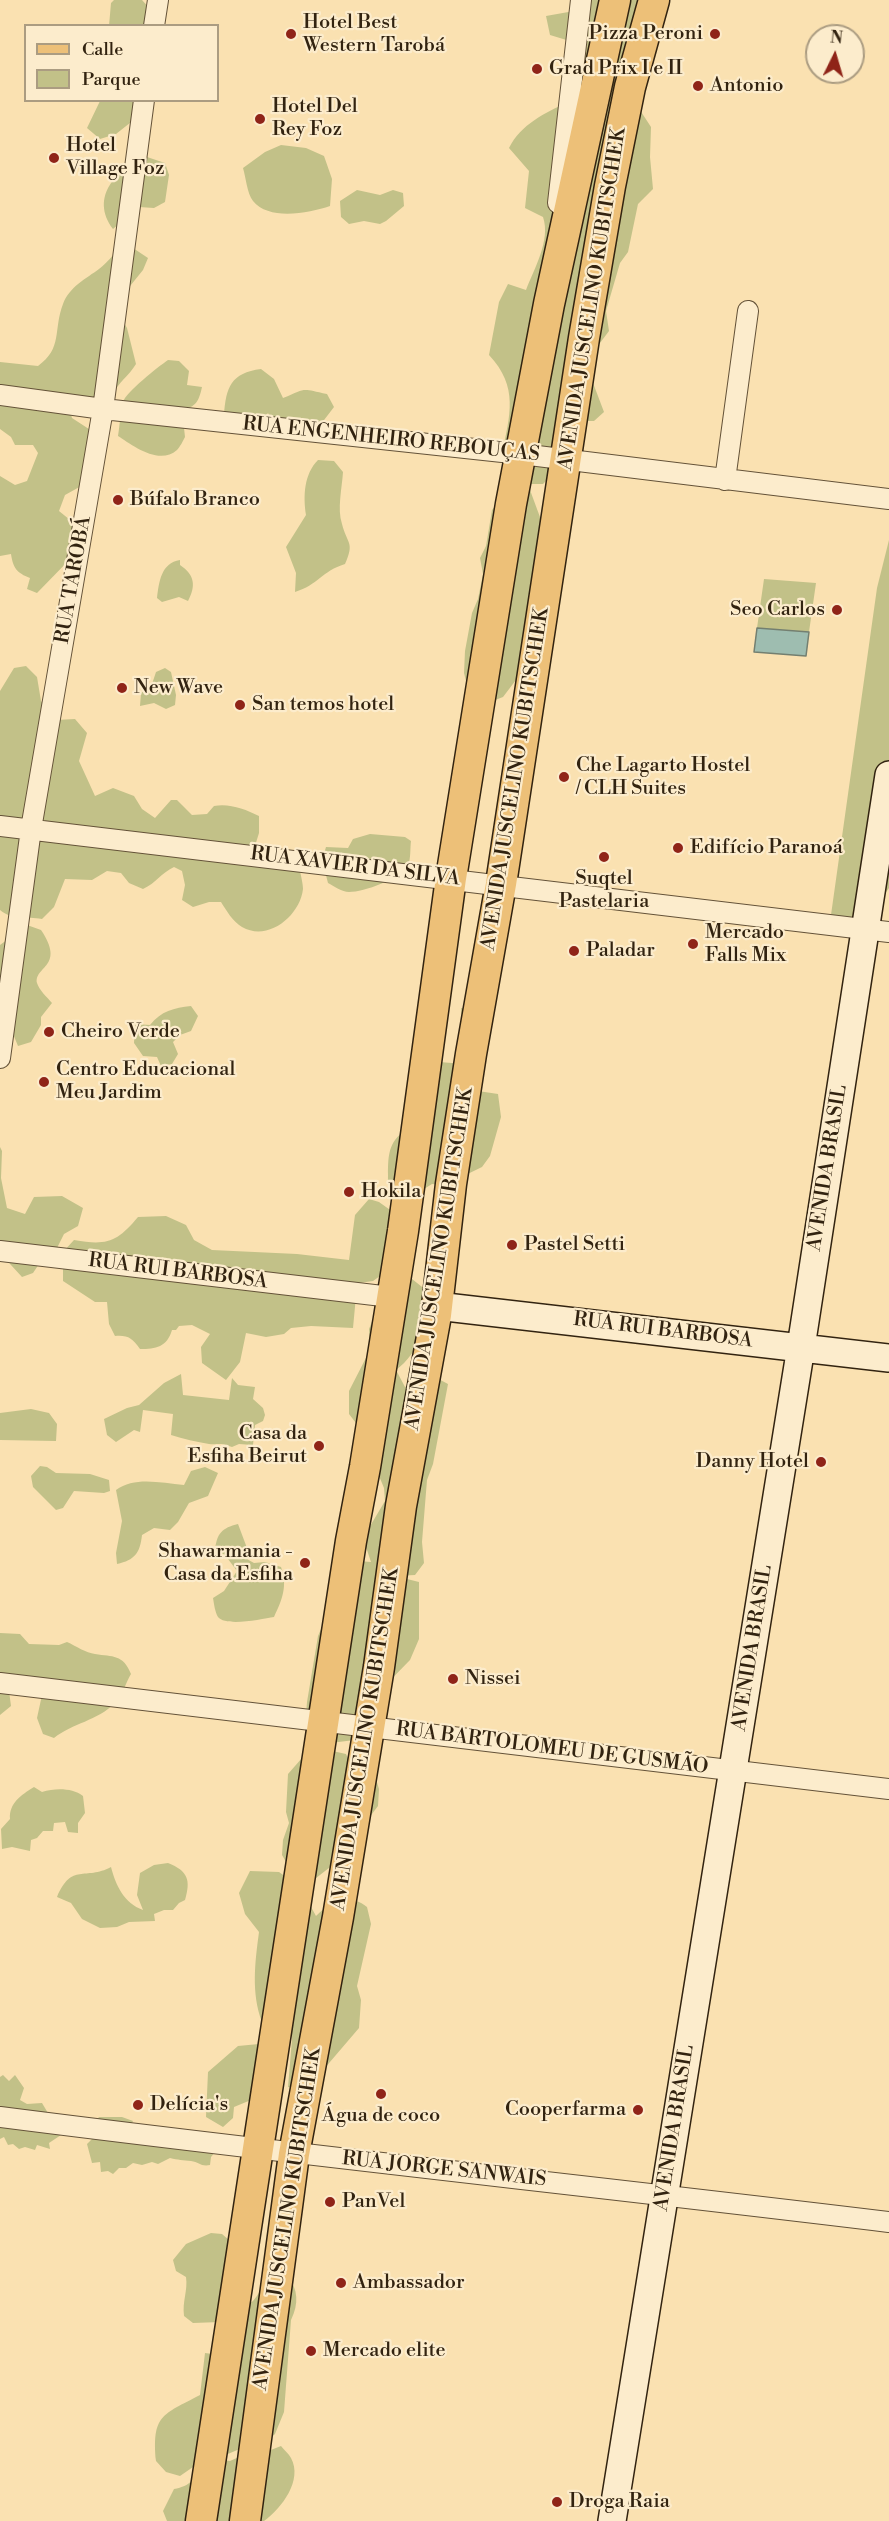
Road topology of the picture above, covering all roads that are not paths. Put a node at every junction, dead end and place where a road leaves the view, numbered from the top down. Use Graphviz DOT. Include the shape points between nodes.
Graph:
graph roads {
  1 [pos="158,0"];
  2 [pos="581,0"];
  3 [pos="615,0"];
  4 [pos="654,0"];
  5 [pos="154,24"];
  6 [pos="144,102"];
  7 [pos="549,304"];
  8 [pos="748,311"];
  9 [pos="0,395"];
  10 [pos="103,409"];
  11 [pos="521,454"];
  12 [pos="566,461"];
  13 [pos="725,480"];
  14 [pos="889,499"];
  15 [pos="889,775"];
  16 [pos="0,826"];
  17 [pos="31,829"];
  18 [pos="451,878"];
  19 [pos="501,884"];
  20 [pos="877,930"];
  21 [pos="0,1058"];
  22 [pos="0,1251"];
  23 [pos="391,1297"];
  24 [pos="437,1306"];
  25 [pos="801,1347"];
  26 [pos="889,1358"];
  27 [pos="365,1467"];
  28 [pos="401,1506"];
  29 [pos="351,1541"];
  30 [pos="391,1586"];
  31 [pos="0,1683"];
  32 [pos="325,1723"];
  33 [pos="368,1728"];
  34 [pos="733,1770"];
  35 [pos="889,1789"];
  36 [pos="0,2117"];
  37 [pos="257,2150"];
  38 [pos="294,2154"];
  39 [pos="664,2194"];
  40 [pos="889,2222"];
  41 [pos="201,2521"];
  42 [pos="245,2521"];
  43 [pos="612,2521"];
  1 -- 5 [label="street"];
  2 -- 7 [label="street, AVENIDA JUSCELINO KUBITSCHEK"];
  3 -- 7 [label="main road, AVENIDA JUSCELINO KUBITSCHEK"];
  4 -- 12 [label="main road, AVENIDA JUSCELINO KUBITSCHEK" via="630,87 610,186"];
  6 -- 10 [label="street, RUA TAROBÁ"];
  7 -- 11 [label="main road, AVENIDA JUSCELINO KUBITSCHEK"];
  8 -- 13 [label="street"];
  9 -- 10 [label="street, RUA ENGENHEIRO REBOUÇAS"];
  10 -- 11 [label="street, RUA ENGENHEIRO REBOUÇAS"];
  10 -- 17 [label="street, RUA TAROBÁ"];
  11 -- 12 [label="street, RUA ENGENHEIRO REBOUÇAS"];
  11 -- 18 [label="main road, AVENIDA JUSCELINO KUBITSCHEK"];
  12 -- 13 [label="street, RUA ENGENHEIRO REBOUÇAS"];
  12 -- 19 [label="main road, AVENIDA JUSCELINO KUBITSCHEK"];
  13 -- 14 [label="street, RUA ENGENHEIRO REBOUÇAS"];
  15 -- 20 [label="street, AVENIDA BRASIL"];
  16 -- 17 [label="street, RUA XAVIER DA SILVA"];
  17 -- 18 [label="street, RUA XAVIER DA SILVA"];
  17 -- 21 [label="street, RUA TAROBÁ"];
  18 -- 19 [label="street, RUA XAVIER DA SILVA"];
  18 -- 23 [label="main road, AVENIDA JUSCELINO KUBITSCHEK" via="421,1110"];
  19 -- 20 [label="street, RUA XAVIER DA SILVA"];
  19 -- 24 [label="main road, AVENIDA JUSCELINO KUBITSCHEK" via="458,1137"];
  20 -- 25 [label="street, AVENIDA BRASIL"];
  22 -- 23 [label="street, RUA RUI BARBOSA"];
  23 -- 27 [label="main road, AVENIDA JUSCELINO KUBITSCHEK"];
  24 -- 25 [label="street, RUA RUI BARBOSA"];
  24 -- 28 [label="main road, AVENIDA JUSCELINO KUBITSCHEK"];
  25 -- 26 [label="street, RUA RUI BARBOSA"];
  25 -- 34 [label="street, AVENIDA BRASIL"];
  27 -- 28 [label="main road" via="385,1495"];
  27 -- 29 [label="main road, AVENIDA JUSCELINO KUBITSCHEK"];
  28 -- 30 [label="main road, AVENIDA JUSCELINO KUBITSCHEK"];
  29 -- 30 [label="main road" via="375,1556"];
  29 -- 32 [label="main road, AVENIDA JUSCELINO KUBITSCHEK"];
  30 -- 33 [label="main road, AVENIDA JUSCELINO KUBITSCHEK"];
  31 -- 32 [label="street, RUA BARTOLOMEU DE GUSMÃO"];
  32 -- 33 [label="street, RUA BARTOLOMEU DE GUSMÃO"];
  32 -- 37 [label="main road, AVENIDA JUSCELINO KUBITSCHEK"];
  33 -- 34 [label="street, RUA BARTOLOMEU DE GUSMÃO"];
  33 -- 38 [label="main road, AVENIDA JUSCELINO KUBITSCHEK"];
  34 -- 35 [label="street, RUA BARTOLOMEU DE GUSMÃO"];
  34 -- 39 [label="street, AVENIDA BRASIL"];
  36 -- 37 [label="street, RUA JORGE SANWAIS"];
  37 -- 38 [label="street, RUA JORGE SANWAIS"];
  37 -- 41 [label="main road, AVENIDA JUSCELINO KUBITSCHEK"];
  38 -- 39 [label="street, RUA JORGE SANWAIS"];
  38 -- 42 [label="main road, AVENIDA JUSCELINO KUBITSCHEK"];
  39 -- 40 [label="street, RUA JORGE SANWAIS"];
  39 -- 43 [label="street, AVENIDA BRASIL"];
}
